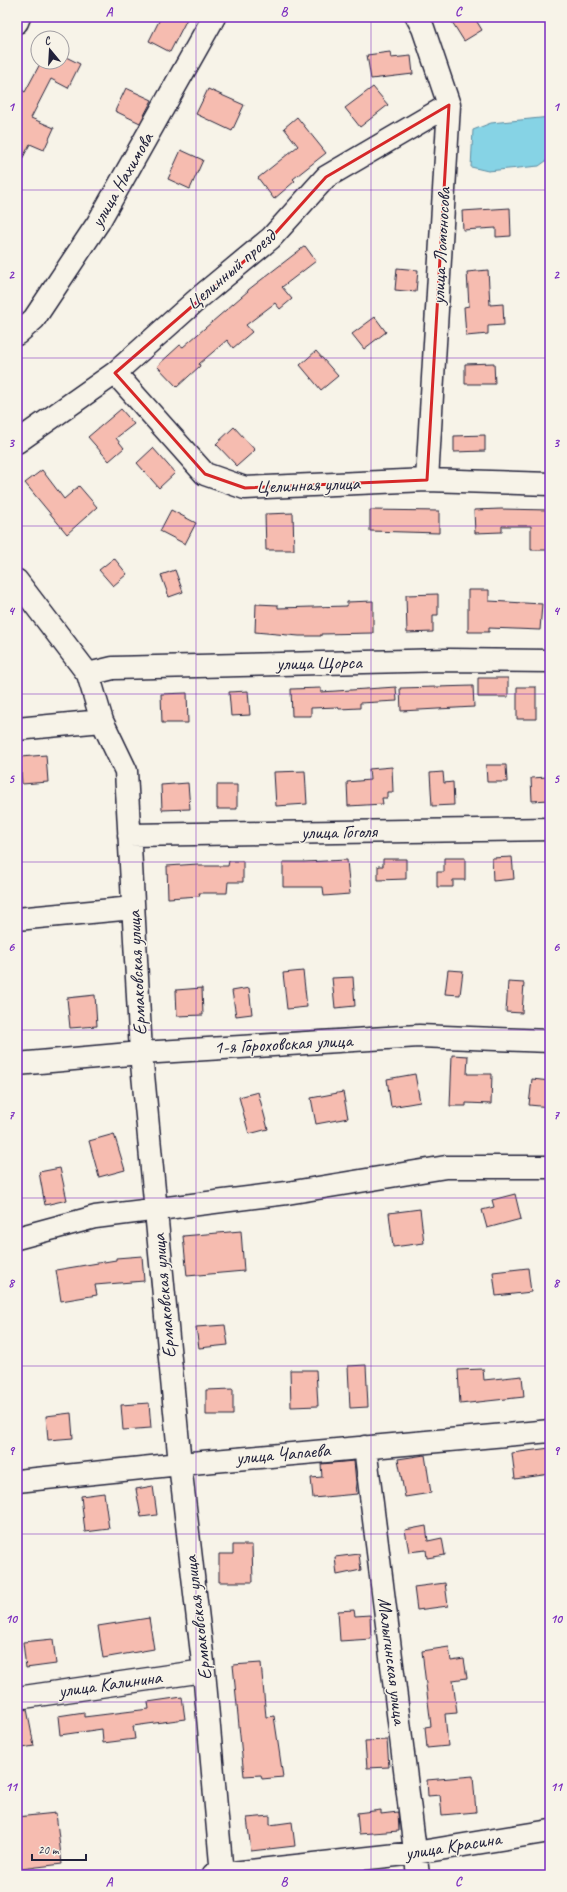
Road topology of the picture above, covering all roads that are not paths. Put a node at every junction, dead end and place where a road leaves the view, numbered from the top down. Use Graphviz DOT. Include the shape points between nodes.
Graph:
graph roads {
  1 [pos="19,17"];
  2 [pos="214,17"];
  3 [pos="417,17"];
  4 [pos="17,22"];
  5 [pos="449,105"];
  6 [pos="17,334"];
  7 [pos="115,372"];
  8 [pos="17,442"];
  9 [pos="427,480"];
  10 [pos="550,484"];
  11 [pos="17,580"];
  12 [pos="550,661"];
  13 [pos="88,674"];
  14 [pos="102,721"];
  15 [pos="17,729"];
  16 [pos="550,829"];
  17 [pos="129,835"];
  18 [pos="133,908"];
  19 [pos="17,919"];
  20 [pos="550,1041"];
  21 [pos="141,1053"];
  22 [pos="17,1064"];
  23 [pos="550,1167"];
  24 [pos="156,1209"];
  25 [pos="17,1238"];
  26 [pos="550,1431"];
  27 [pos="365,1447"];
  28 [pos="180,1464"];
  29 [pos="17,1481"];
  30 [pos="204,1671"];
  31 [pos="17,1698"];
  32 [pos="550,1831"];
  33 [pos="415,1853"];
  34 [pos="219,1875"];
  35 [pos="418,1875"];
  1 -- 4 [label="street"];
  2 -- 6 [label="street, улица Нахимова" via="98,223 34,319"];
  3 -- 5 [label="street, улица Ломоносова"];
  5 -- 7 [label="street, Целинный проезд" via="326,177 271,238"];
  5 -- 9 [label="street, улица Ломоносова"];
  7 -- 8 [label="street, Целинный проезд"];
  7 -- 9 [label="street, Целинная улица" via="205,474 246,488"];
  9 -- 10 [label="street, Целинная улица"];
  11 -- 13 [label="street"];
  12 -- 13 [label="street, улица Щорса" via="448,660 113,668"];
  13 -- 14 [label="street"];
  14 -- 15 [label="street"];
  14 -- 17 [label="street, Ермаковская улица" via="126,771"];
  16 -- 17 [label="street, улица Гоголя"];
  17 -- 18 [label="street, Ермаковская улица"];
  18 -- 19 [label="street"];
  18 -- 21 [label="street, Ермаковская улица"];
  20 -- 21 [label="street, 1-я Гороховская улица" via="419,1036"];
  21 -- 22 [label="street, 1-я Гороховская улица"];
  21 -- 24 [label="street, Ермаковская улица"];
  23 -- 24 [label="street" via="446,1167 287,1193"];
  24 -- 25 [label="street" via="95,1217"];
  24 -- 28 [label="street, Ермаковская улица"];
  26 -- 27 [label="street, улица Чапаева"];
  27 -- 28 [label="street, улица Чапаева"];
  27 -- 33 [label="street, Малыгинская улица"];
  28 -- 29 [label="street, улица Чапаева"];
  28 -- 30 [label="street, Ермаковская улица"];
  30 -- 31 [label="street, улица Калинина"];
  30 -- 34 [label="street, Ермаковская улица"];
  32 -- 33 [label="street, улица Красина"];
  33 -- 34 [label="street, улица Красина"];
  33 -- 35 [label="street, Малыгинская улица"];
}
